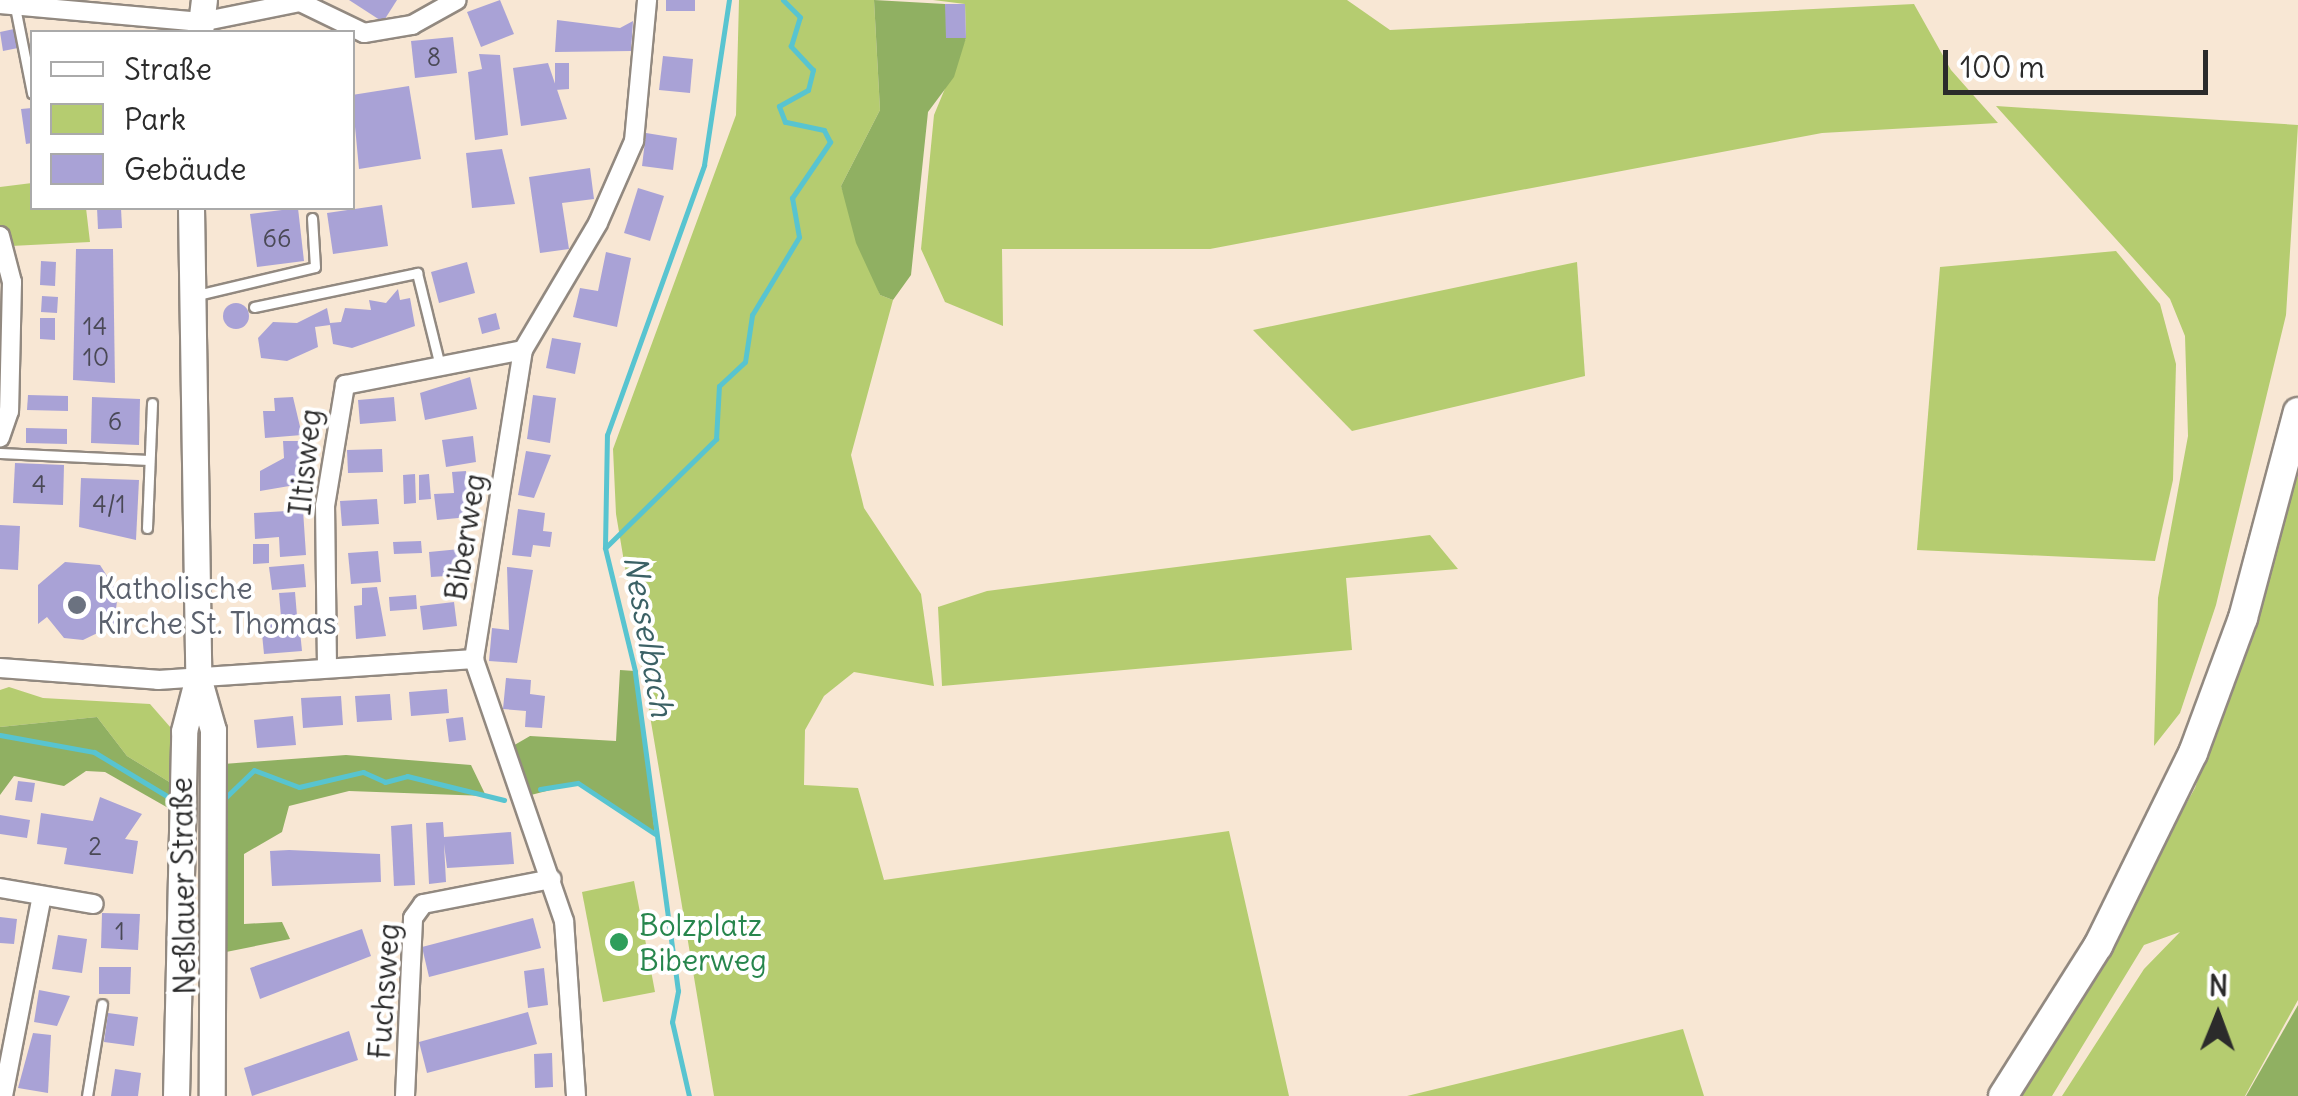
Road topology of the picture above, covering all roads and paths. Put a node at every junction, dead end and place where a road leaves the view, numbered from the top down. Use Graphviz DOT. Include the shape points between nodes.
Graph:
graph roads {
  1 [pos="456,0"];
  2 [pos="647,0"];
  3 [pos="300,1"];
  4 [pos="8,4"];
  5 [pos="202,18"];
  6 [pos="30,86"];
  7 [pos="191,210"];
  8 [pos="312,218"];
  9 [pos="0,236"];
  10 [pos="190,296"];
  11 [pos="254,308"];
  12 [pos="522,350"];
  13 [pos="6,357"];
  14 [pos="440,366"];
  15 [pos="152,403"];
  16 [pos="2298,412"];
  17 [pos="0,437"];
  18 [pos="0,453"];
  19 [pos="149,460"];
  20 [pos="146,528"];
  21 [pos="474,659"];
  22 [pos="327,667"];
  23 [pos="0,668"];
  24 [pos="198,676"];
  25 [pos="552,879"];
  26 [pos="0,888"];
  27 [pos="42,896"];
  28 [pos="94,904"];
  29 [pos="102,1004"];
  30 [pos="3,1096"];
  31 [pos="87,1096"];
  32 [pos="176,1096"];
  33 [pos="212,1096"];
  34 [pos="404,1096"];
  35 [pos="576,1096"];
  36 [pos="2004,1096"];
  1 -- 3 [label="street" via="412,25 364,33"];
  2 -- 12 [label="street, Biberweg" via="634,142 598,224"];
  3 -- 5 [label="street"];
  4 -- 5 [label="street"];
  4 -- 6 [label="lane"];
  7 -- 10 [label="main road, Neßlauer Straße"];
  8 -- 10 [label="lane" via="315,267"];
  9 -- 13 [label="street" via="12,282"];
  10 -- 24 [label="main road, Neßlauer Straße"];
  11 -- 14 [label="lane" via="417,273"];
  12 -- 14 [label="street, Iltisweg"];
  12 -- 21 [label="street, Biberweg"];
  13 -- 17 [label="street"];
  14 -- 22 [label="street, Iltisweg" via="344,385 336,403 325,506"];
  15 -- 19 [label="lane"];
  16 -- 36 [label="main road" via="2244,618 2193,752 2098,946"];
  18 -- 19 [label="lane"];
  19 -- 20 [label="lane"];
  21 -- 22 [label="street"];
  21 -- 25 [label="street, Biberweg"];
  22 -- 24 [label="street"];
  23 -- 24 [label="street" via="94,680"];
  24 -- 32 [label="main road, Neßlauer Straße" via="184,731"];
  24 -- 33 [label="main road, Neßlauer Straße" via="213,730"];
  25 -- 34 [label="street, Fuchsweg" via="423,904 412,918"];
  25 -- 35 [label="street, Biberweg" via="573,992"];
  26 -- 27 [label="street"];
  27 -- 28 [label="street"];
  27 -- 30 [label="street"];
  29 -- 31 [label="lane"];
}
